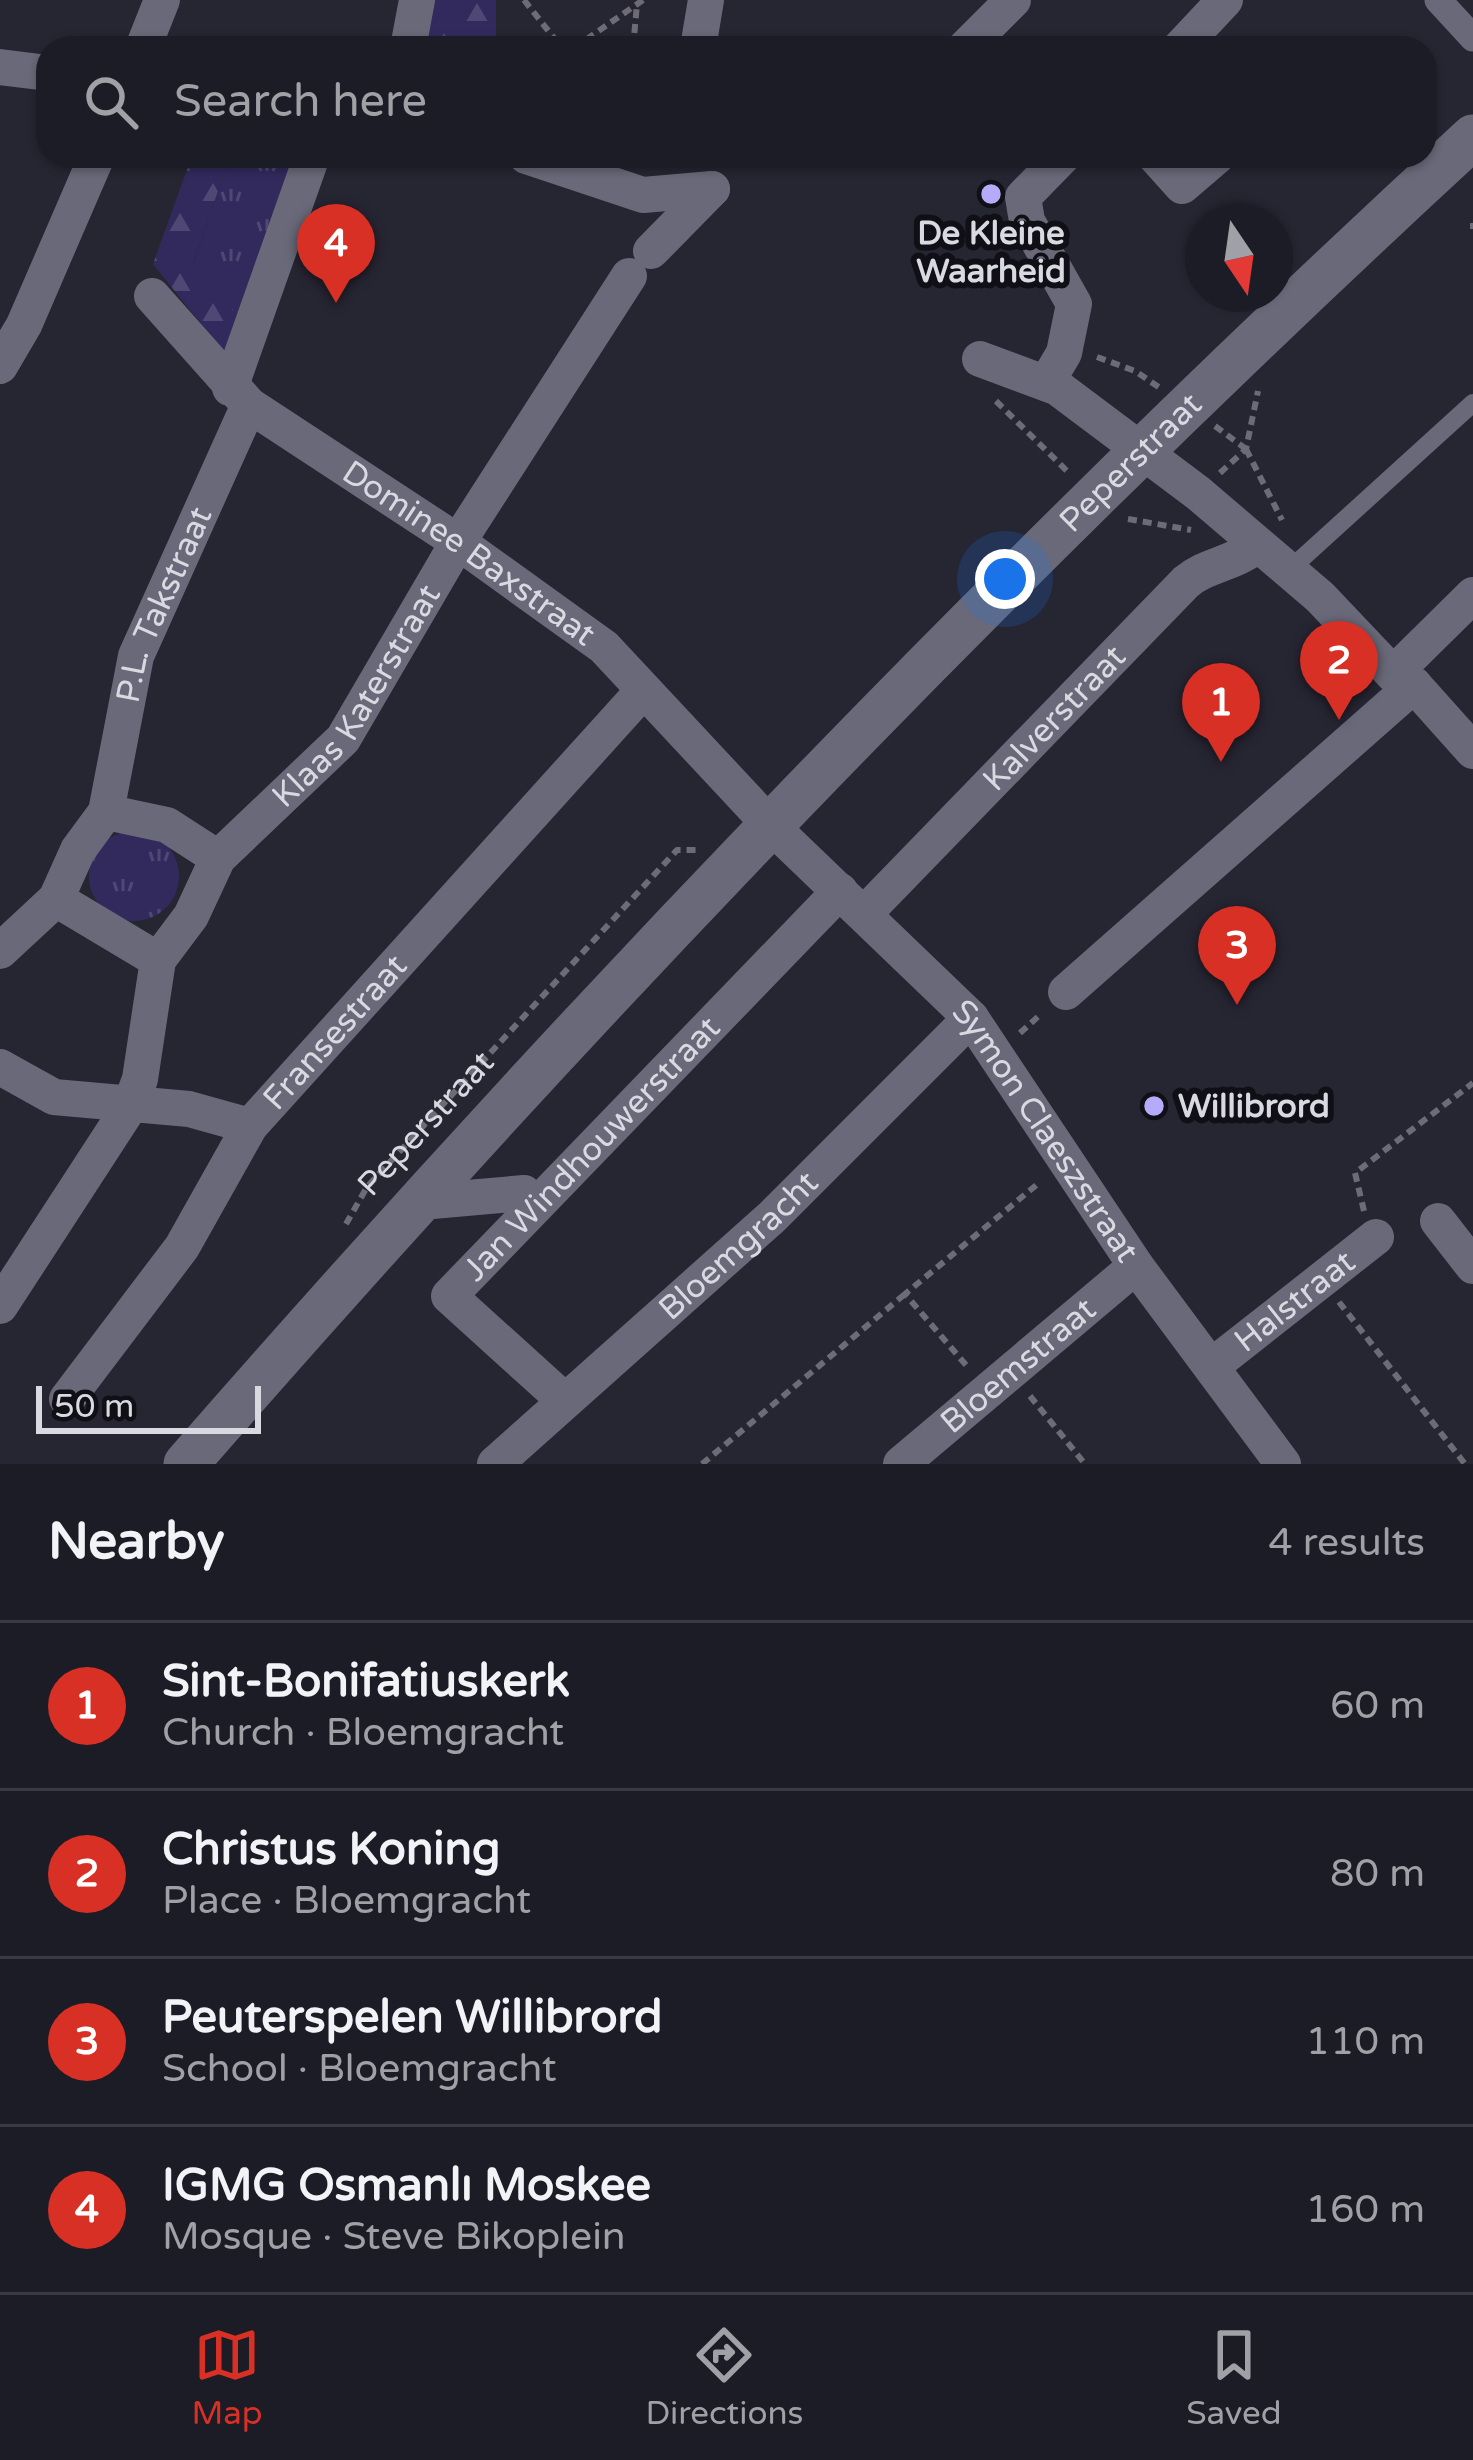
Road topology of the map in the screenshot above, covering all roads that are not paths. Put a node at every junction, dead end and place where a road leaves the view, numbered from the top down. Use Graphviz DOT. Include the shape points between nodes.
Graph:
graph roads {
  1 [pos="162,0"];
  2 [pos="417,0"];
  3 [pos="706,0"];
  4 [pos="1013,0"];
  5 [pos="1225,0"];
  6 [pos="1438,0"];
  7 [pos="147,36"];
  8 [pos="410,36"];
  9 [pos="700,36"];
  10 [pos="976,36"];
  11 [pos="1191,36"];
  12 [pos="1473,38"];
  13 [pos="0,67"];
  14 [pos="36,72"];
  15 [pos="1473,137"];
  16 [pos="92,168"];
  17 [pos="308,168"];
  18 [pos="562,168"];
  19 [pos="1051,168"];
  20 [pos="1166,168"];
  21 [pos="1203,168"];
  22 [pos="706,172"];
  23 [pos="152,296"];
  24 [pos="12,321"];
  25 [pos="980,358"];
  26 [pos="0,366"];
  27 [pos="1056,368"];
  28 [pos="239,397"];
  29 [pos="1473,403"];
  30 [pos="1144,451"];
  31 [pos="458,542"];
  32 [pos="1258,545"];
  33 [pos="1288,571"];
  34 [pos="1473,595"];
  35 [pos="1403,679"];
  36 [pos="642,692"];
  37 [pos="1473,751"];
  38 [pos="106,812"];
  39 [pos="760,839"];
  40 [pos="218,857"];
  41 [pos="56,899"];
  42 [pos="852,902"];
  43 [pos="0,951"];
  44 [pos="158,960"];
  45 [pos="1066,992"];
  46 [pos="971,1018"];
  47 [pos="0,1067"];
  48 [pos="130,1106"];
  49 [pos="250,1126"];
  50 [pos="421,1202"];
  51 [pos="535,1204"];
  52 [pos="1438,1220"];
  53 [pos="1376,1238"];
  54 [pos="1136,1266"];
  55 [pos="1473,1266"];
  56 [pos="0,1306"];
  57 [pos="1212,1366"];
  58 [pos="67,1399"];
  59 [pos="564,1400"];
  60 [pos="185,1464"];
  61 [pos="495,1464"];
  62 [pos="902,1464"];
  63 [pos="1283,1464"];
  1 -- 7 [label="street"];
  2 -- 8 [label="street"];
  3 -- 9 [label="street"];
  4 -- 10 [label="street"];
  5 -- 11 [label="street"];
  6 -- 12 [label="street"];
  13 -- 14 [label="street"];
  15 -- 30 [label="street, Peperstraat"];
  16 -- 24 [label="street"];
  17 -- 28 [label="street, P.L. Takstraat"];
  18 -- 22 [label="street" via="643,195"];
  19 -- 27 [label="street" via="1023,197 1027,221 1070,289 1073,318"];
  20 -- 21 [label="street" via="1182,186"];
  22 -- 31 [label="street, Klaas Katerstraat"];
  23 -- 28 [label="street, Dominee Baxstraat"];
  24 -- 26 [label="street"];
  25 -- 27 [label="street"];
  27 -- 30 [label="street"];
  28 -- 31 [label="street, Dominee Baxstraat"];
  28 -- 38 [label="street, P.L. Takstraat" via="136,656"];
  29 -- 33 [label="lane"];
  30 -- 32 [label="street"];
  30 -- 39 [label="street, Peperstraat"];
  31 -- 36 [label="street, Dominee Baxstraat" via="604,647"];
  31 -- 40 [label="street, Klaas Katerstraat" via="343,739"];
  32 -- 33 [label="street"];
  32 -- 42 [label="street, Kalverstraat" via="1186,582 1056,720"];
  33 -- 35 [label="street"];
  34 -- 35 [label="street"];
  35 -- 37 [label="street"];
  35 -- 45 [label="street"];
  36 -- 39 [label="street, Dominee Baxstraat"];
  36 -- 49 [label="street, Fransestraat"];
  38 -- 40 [label="street" via="167,825"];
  38 -- 41 [label="street"];
  39 -- 42 [label="street, Symon Claeszstraat"];
  39 -- 50 [label="street, Peperstraat"];
  40 -- 44 [label="street" via="191,916"];
  41 -- 43 [label="street"];
  41 -- 44 [label="street"];
  42 -- 46 [label="street, Symon Claeszstraat"];
  42 -- 51 [label="street, Jan Windhouwerstraat"];
  44 -- 48 [label="street"];
  46 -- 54 [label="street, Symon Claeszstraat"];
  46 -- 59 [label="street, Bloemgracht" via="772,1217"];
  47 -- 48 [label="street" via="54,1097"];
  48 -- 49 [label="street" via="189,1109"];
  48 -- 56 [label="street"];
  49 -- 58 [label="street, Fransestraat" via="182,1247"];
  50 -- 51 [label="street, Peperstraat" via="524,1192"];
  50 -- 60 [label="street, Peperstraat"];
  51 -- 59 [label="street, Jan Windhouwerstraat" via="449,1296"];
  52 -- 55 [label="street"];
  53 -- 57 [label="street, Halstraat"];
  54 -- 57 [label="street, Symon Claeszstraat"];
  54 -- 62 [label="street, Bloemstraat"];
  57 -- 63 [label="street, Symon Claeszstraat"];
  59 -- 61 [label="street, Bloemgracht"];
}
